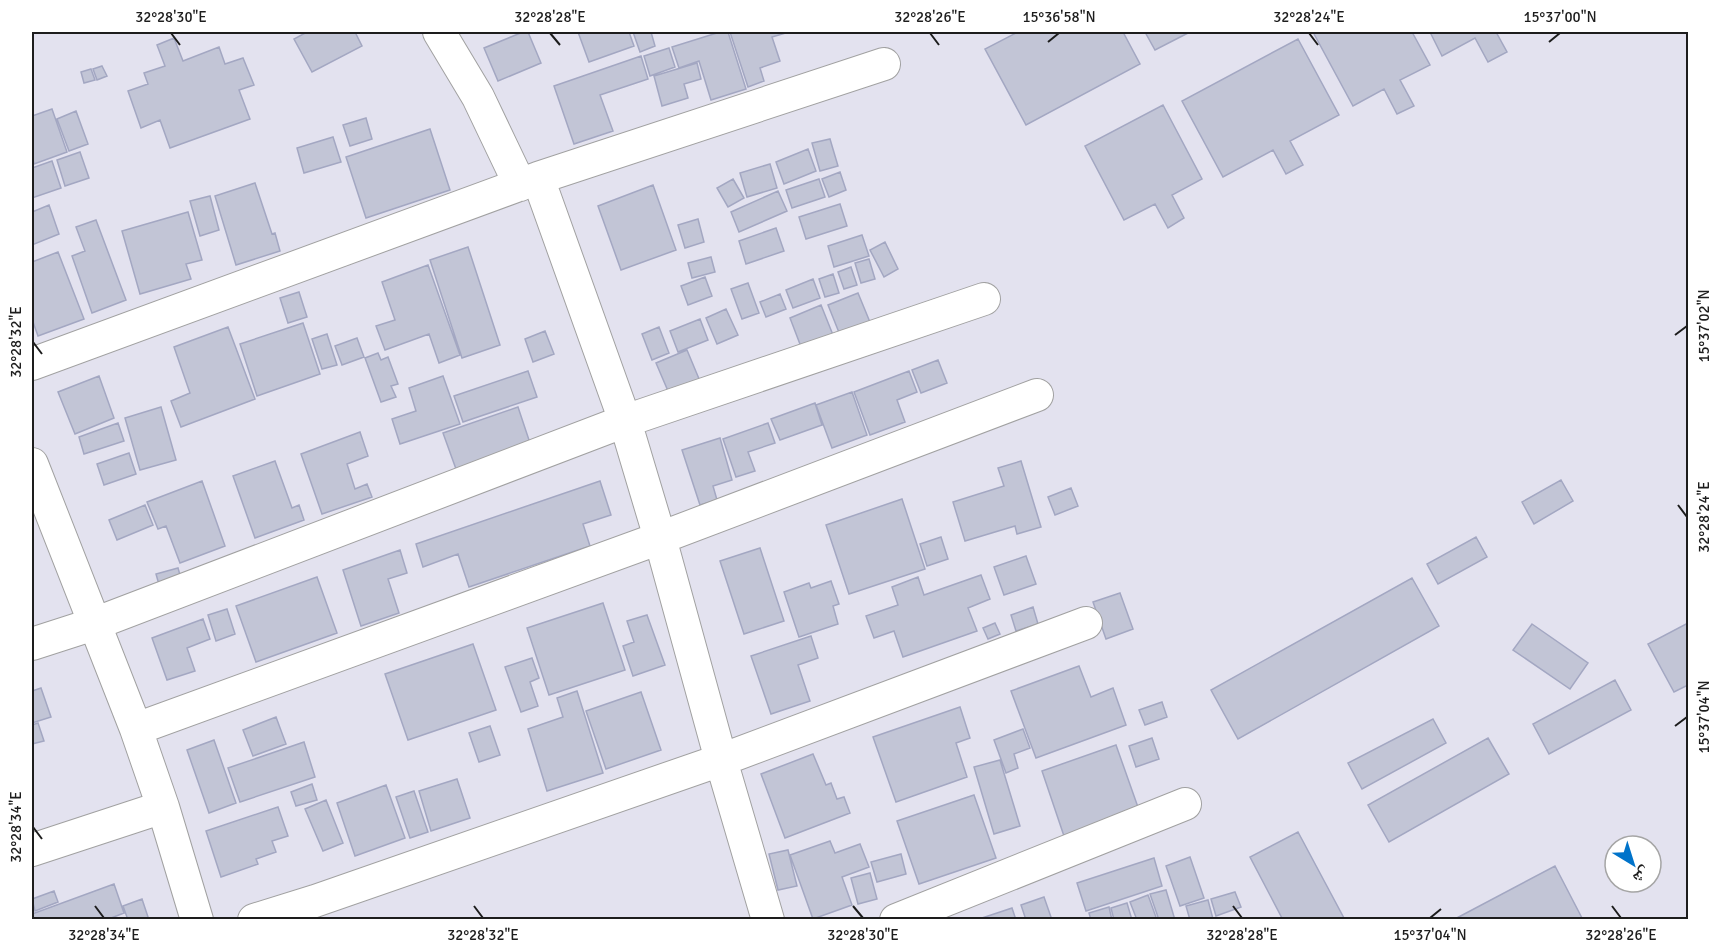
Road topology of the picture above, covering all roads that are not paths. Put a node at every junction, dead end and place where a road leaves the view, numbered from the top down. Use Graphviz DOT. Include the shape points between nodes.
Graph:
graph roads {
  1 [pos="439,32"];
  2 [pos="884,64"];
  3 [pos="529,181"];
  4 [pos="984,299"];
  5 [pos="32,364"];
  6 [pos="1037,395"];
  7 [pos="626,421"];
  8 [pos="32,464"];
  9 [pos="660,538"];
  10 [pos="1086,623"];
  11 [pos="94,624"];
  12 [pos="32,644"];
  13 [pos="136,729"];
  14 [pos="721,760"];
  15 [pos="1185,804"];
  16 [pos="163,807"];
  17 [pos="32,850"];
  18 [pos="318,910"];
  19 [pos="197,920"];
  20 [pos="254,920"];
  21 [pos="768,920"];
  22 [pos="896,920"];
  1 -- 3 [label="street"];
  2 -- 3 [label="street"];
  3 -- 5 [label="street"];
  3 -- 7 [label="street"];
  4 -- 7 [label="street"];
  6 -- 9 [label="street"];
  7 -- 9 [label="street"];
  7 -- 11 [label="street"];
  8 -- 11 [label="street"];
  9 -- 13 [label="street"];
  9 -- 14 [label="street"];
  10 -- 14 [label="street"];
  11 -- 12 [label="street"];
  11 -- 13 [label="street"];
  13 -- 16 [label="street"];
  14 -- 18 [label="street"];
  14 -- 21 [label="street"];
  15 -- 22 [label="street"];
  16 -- 17 [label="street"];
  16 -- 19 [label="street"];
  18 -- 20 [label="street"];
}
